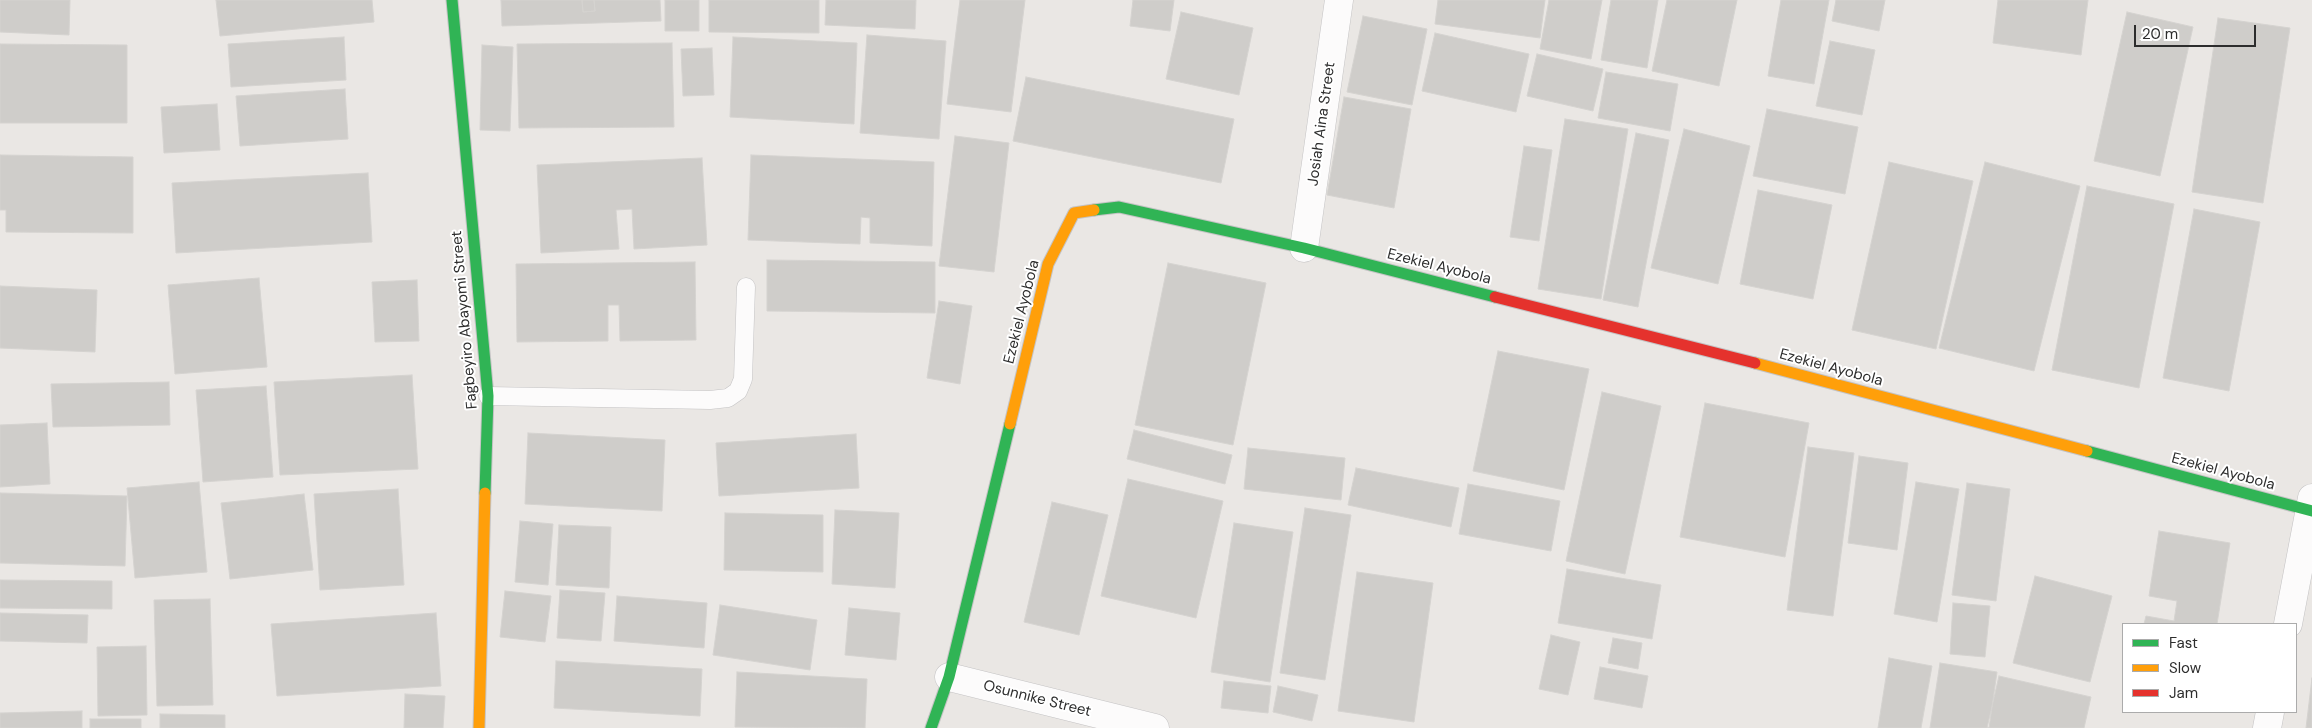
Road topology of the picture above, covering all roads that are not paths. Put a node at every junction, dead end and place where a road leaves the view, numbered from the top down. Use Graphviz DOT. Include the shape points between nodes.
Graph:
graph roads {
  1 [pos="452,0"];
  2 [pos="1339,0"];
  3 [pos="1304,248"];
  4 [pos="746,287"];
  5 [pos="488,396"];
  6 [pos="2311,506"];
  7 [pos="2288,623"];
  8 [pos="949,677"];
  9 [pos="2270,713"];
  10 [pos="479,728"];
  11 [pos="931,728"];
  12 [pos="1155,728"];
  13 [pos="2267,728"];
  1 -- 5 [label="street, Fagbeyiro Abayomi Street"];
  2 -- 3 [label="street, Josiah Aina Street"];
  3 -- 6 [label="street, Ezekiel Ayobola"];
  3 -- 8 [label="street, Ezekiel Ayobola" via="1119,207 1074,213 1048,264"];
  4 -- 5 [label="lane" via="743,378 738,391 728,398"];
  5 -- 10 [label="street, Fagbeyiro Abayomi Street"];
  6 -- 7 [label="street"];
  8 -- 11 [label="street, Ezekiel Ayobola"];
  8 -- 12 [label="street, Osunnike Street"];
  9 -- 13 [label="street"];
}
